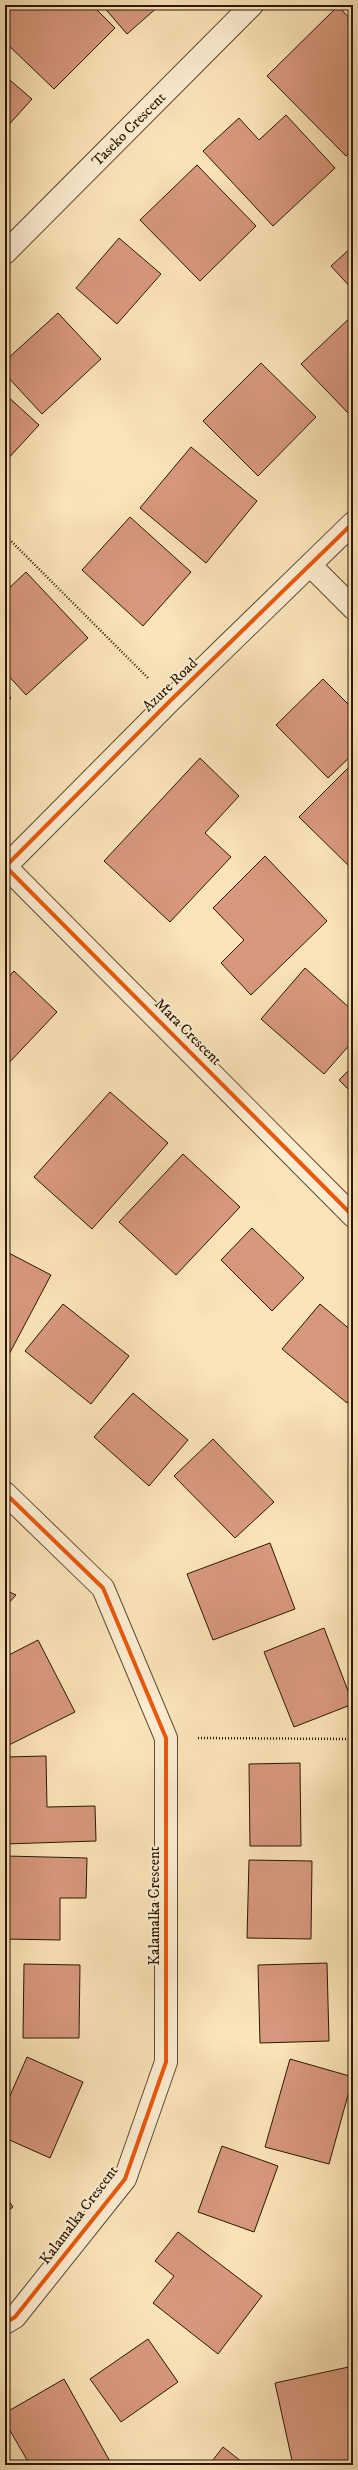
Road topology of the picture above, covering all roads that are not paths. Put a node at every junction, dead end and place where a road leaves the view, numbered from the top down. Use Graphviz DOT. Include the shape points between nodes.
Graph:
graph roads {
  1 [pos="252,5"];
  2 [pos="5,253"];
  3 [pos="353,523"];
  4 [pos="311,566"];
  5 [pos="353,608"];
  6 [pos="5,866"];
  7 [pos="353,1216"];
  8 [pos="5,1493"];
  9 [pos="5,2323"];
  1 -- 2 [label="street, Taseko Crescent"];
  3 -- 4 [label="street, Azure Road"];
  4 -- 5 [label="street"];
  4 -- 6 [label="street, Azure Road" via="170,701"];
  6 -- 7 [label="street, Mara Crescent"];
  8 -- 9 [label="street, Kalamalka Crescent" via="103,1588 166,1738 166,2062 125,2179 16,2318"];
}
